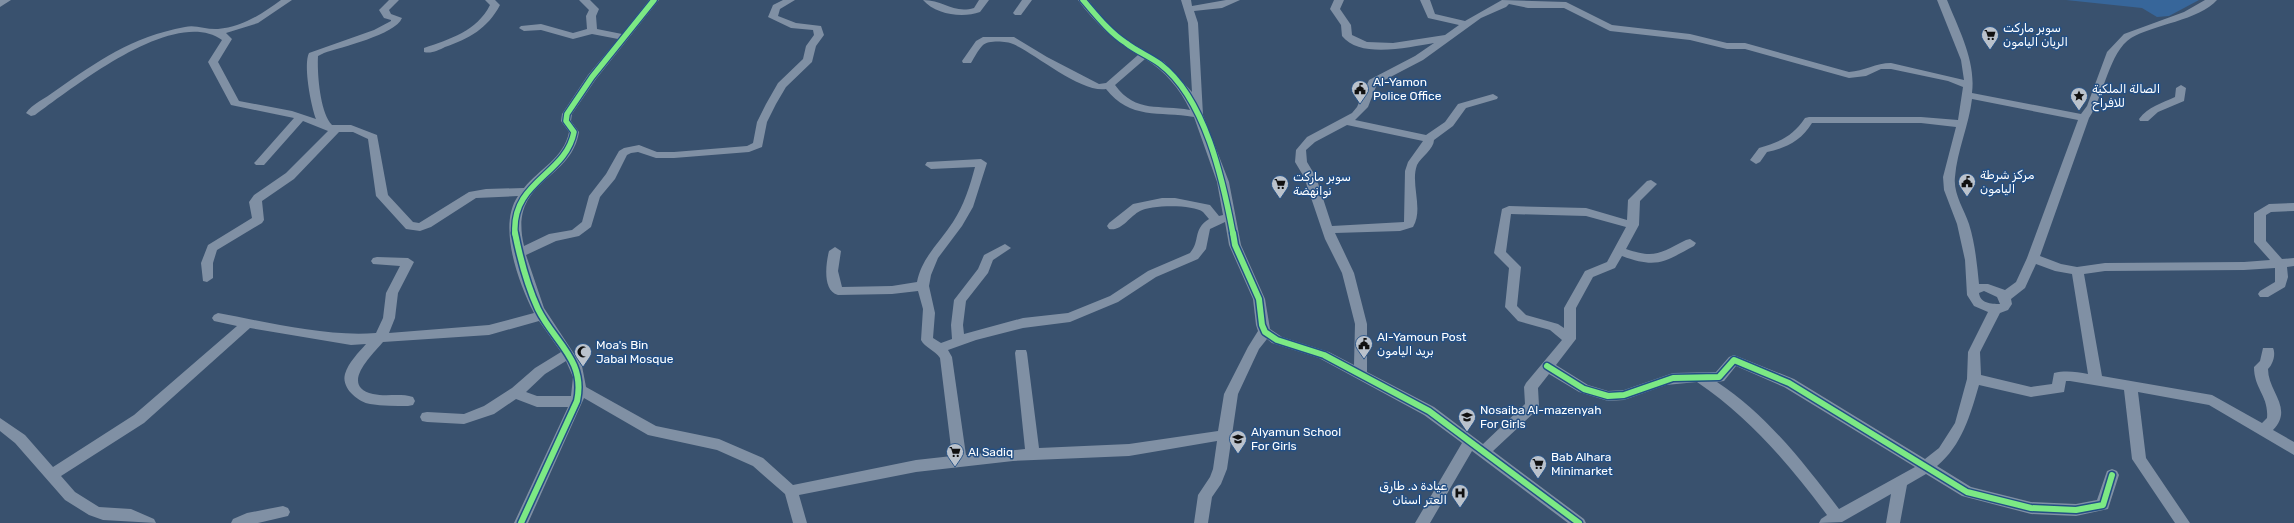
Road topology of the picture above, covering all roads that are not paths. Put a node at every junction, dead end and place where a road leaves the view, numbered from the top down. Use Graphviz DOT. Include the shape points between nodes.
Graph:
graph roads {
  1 [pos="6,0"];
  2 [pos="287,0"];
  3 [pos="394,0"];
  4 [pos="490,0"];
  5 [pos="584,0"];
  6 [pos="654,0"];
  7 [pos="790,0"];
  8 [pos="928,0"];
  9 [pos="984,0"];
  10 [pos="1027,0"];
  11 [pos="1083,0"];
  12 [pos="1235,0"];
  13 [pos="1338,0"];
  14 [pos="1425,0"];
  15 [pos="1507,0"];
  16 [pos="1942,0"];
  17 [pos="2212,0"];
  18 [pos="0,4"];
  19 [pos="1188,5"];
  20 [pos="1018,13"];
  21 [pos="1466,24"];
  22 [pos="524,28"];
  23 [pos="592,31"];
  24 [pos="217,32"];
  25 [pos="624,37"];
  26 [pos="1447,38"];
  27 [pos="428,50"];
  28 [pos="1145,54"];
  29 [pos="967,61"];
  30 [pos="1109,85"];
  31 [pos="2181,88"];
  32 [pos="1968,91"];
  33 [pos="1493,97"];
  34 [pos="31,113"];
  35 [pos="1198,115"];
  36 [pos="301,117"];
  37 [pos="2084,118"];
  38 [pos="2144,119"];
  39 [pos="1347,122"];
  40 [pos="1962,124"];
  41 [pos="325,125"];
  42 [pos="337,128"];
  43 [pos="1428,139"];
  44 [pos="1756,160"];
  45 [pos="260,163"];
  46 [pos="931,165"];
  47 [pos="1651,184"];
  48 [pos="526,192"];
  49 [pos="2294,207"];
  50 [pos="1230,217"];
  51 [pos="1216,220"];
  52 [pos="1633,224"];
  53 [pos="1113,226"];
  54 [pos="1328,230"];
  55 [pos="1690,243"];
  56 [pos="1004,248"];
  57 [pos="835,250"];
  58 [pos="1618,250"];
  59 [pos="519,253"];
  60 [pos="2033,258"];
  61 [pos="377,261"];
  62 [pos="2294,262"];
  63 [pos="2280,263"];
  64 [pos="2077,271"];
  65 [pos="207,278"];
  66 [pos="923,286"];
  67 [pos="1973,290"];
  68 [pos="2264,294"];
  69 [pos="2004,297"];
  70 [pos="1996,309"];
  71 [pos="541,316"];
  72 [pos="218,318"];
  73 [pos="249,322"];
  74 [pos="1266,332"];
  75 [pos="381,336"];
  76 [pos="1570,338"];
  77 [pos="959,341"];
  78 [pos="940,348"];
  79 [pos="2268,351"];
  80 [pos="1021,353"];
  81 [pos="568,354"];
  82 [pos="1548,366"];
  83 [pos="1360,374"];
  84 [pos="1700,377"];
  85 [pos="1974,379"];
  86 [pos="2096,381"];
  87 [pos="2130,385"];
  88 [pos="517,392"];
  89 [pos="579,396"];
  90 [pos="408,401"];
  91 [pos="427,417"];
  92 [pos="0,423"];
  93 [pos="2264,430"];
  94 [pos="1224,436"];
  95 [pos="1471,441"];
  96 [pos="2294,449"];
  97 [pos="1485,451"];
  98 [pos="1033,454"];
  99 [pos="960,461"];
  100 [pos="1925,468"];
  101 [pos="2112,475"];
  102 [pos="51,476"];
  103 [pos="1900,482"];
  104 [pos="791,491"];
  105 [pos="283,512"];
  106 [pos="1831,520"];
  107 [pos="149,523"];
  108 [pos="238,523"];
  109 [pos="521,523"];
  110 [pos="800,523"];
  111 [pos="1201,523"];
  112 [pos="1422,523"];
  113 [pos="1579,523"];
  114 [pos="1893,523"];
  115 [pos="2183,523"];
  1 -- 18 [label="street"];
  2 -- 24 [label="street" via="259,20"];
  3 -- 41 [label="street" via="384,10 387,16 397,18 395,23 377,32 320,51 313,56 312,73"];
  4 -- 27 [label="street" via="495,5 483,26"];
  5 -- 23 [label="street" via="594,9 591,16"];
  6 -- 25 [label="street"];
  7 -- 59 [label="street" via="776,7 773,17 794,26 815,27 819,35 811,46 808,60 782,85 771,104 762,122 758,145 749,149 674,155 656,155 639,148 628,150 623,153 611,176 595,196 586,224 582,228 574,233 553,237"];
  8 -- 9 [label="street" via="951,12 961,14 977,10"];
  10 -- 20 [label="street"];
  11 -- 28 [label="street" via="1113,33"];
  12 -- 19 [label="street" via="1222,5"];
  13 -- 26 [label="street" via="1335,9 1346,25 1347,36 1360,45 1409,44"];
  14 -- 21 [label="street" via="1431,16"];
  15 -- 21 [label="street"];
  15 -- 32 [label="street" via="1528,5 1566,5 1610,28 1690,37 1727,46 1745,46 1849,75 1862,74 1879,66 1891,66 1951,79"];
  16 -- 32 [label="street" via="1966,60"];
  17 -- 37 [label="street" via="2187,14 2127,36 2112,52 2092,106"];
  19 -- 35 [label="street" via="1193,23"];
  21 -- 26 [label="street"];
  22 -- 23 [label="street" via="541,27 574,36"];
  23 -- 25 [label="street"];
  24 -- 34 [label="street" via="180,29 129,48 94,68"];
  24 -- 36 [label="street" via="226,36 227,41 213,62 235,103"];
  25 -- 48 [label="street" via="567,114 566,121 574,132 572,144"];
  26 -- 39 [label="street" via="1419,58 1373,82 1363,106"];
  28 -- 30 [label="street"];
  28 -- 35 [label="street" via="1164,68 1186,91"];
  29 -- 30 [label="street" via="979,43 986,39 1014,40 1086,82 1098,87"];
  30 -- 35 [label="street" via="1116,97 1125,104 1139,109"];
  31 -- 38 [label="street" via="2180,99 2154,110"];
  32 -- 37 [label="street"];
  32 -- 40 [label="street"];
  33 -- 43 [label="street" via="1462,106 1448,124"];
  35 -- 50 [label="street" via="1223,182"];
  36 -- 41 [label="street"];
  36 -- 45 [label="street"];
  37 -- 60 [label="street"];
  39 -- 43 [label="street"];
  39 -- 54 [label="street" via="1309,141 1303,146 1300,154"];
  40 -- 44 [label="street" via="1921,120 1809,120 1804,128 1783,145 1763,150"];
  40 -- 67 [label="street" via="1949,180 1971,260"];
  41 -- 42 [label="street"];
  42 -- 48 [label="street" via="351,129 373,137 382,196 410,226 420,227 428,224 473,195"];
  42 -- 65 [label="street" via="290,176 254,202 258,220 212,248 207,263"];
  43 -- 54 [label="street" via="1412,166 1410,224 1400,227 1372,226"];
  46 -- 66 [label="street" via="980,163 976,186 968,205 953,231 929,261"];
  47 -- 52 [label="street" via="1634,200"];
  48 -- 59 [label="street" via="514,218"];
  49 -- 63 [label="street" via="2270,208 2260,213 2260,242"];
  50 -- 51 [label="street"];
  50 -- 74 [label="street" via="1235,245 1259,299 1262,325"];
  51 -- 53 [label="street" via="1206,208 1162,202 1137,207"];
  51 -- 77 [label="street" via="1204,227 1200,249 1194,256 1152,274 1114,299 1070,317 1023,323"];
  52 -- 58 [label="street"];
  52 -- 76 [label="street" via="1586,212 1506,212 1500,253 1515,267 1512,311 1522,318 1554,327"];
  54 -- 83 [label="street" via="1348,273 1360,324"];
  55 -- 58 [label="street" via="1658,258 1638,257"];
  56 -- 77 [label="street" via="988,258 984,270 960,300"];
  57 -- 66 [label="street" via="831,265 833,282 838,291 892,290"];
  58 -- 76 [label="street" via="1611,265 1589,274 1573,302 1570,308"];
  59 -- 71 [label="street"];
  60 -- 64 [label="street" via="2059,268"];
  60 -- 69 [label="street" via="2021,285"];
  61 -- 75 [label="street" via="408,262 392,293 389,318"];
  62 -- 63 [label="street"];
  63 -- 64 [label="street" via="2244,266 2105,267"];
  63 -- 68 [label="street" via="2284,274 2281,284"];
  64 -- 86 [label="street"];
  66 -- 78 [label="street" via="929,309 927,340"];
  67 -- 69 [label="street" via="1979,287 1990,288"];
  67 -- 70 [label="street" via="1973,297 1980,304"];
  69 -- 70 [label="street" via="2004,307"];
  70 -- 85 [label="street" via="1974,352"];
  71 -- 75 [label="street" via="489,330"];
  71 -- 81 [label="street"];
  72 -- 73 [label="street"];
  73 -- 75 [label="street" via="342,339"];
  73 -- 102 [label="street" via="139,419"];
  74 -- 83 [label="street" via="1277,340 1324,355"];
  74 -- 94 [label="street" via="1254,347 1231,394"];
  75 -- 90 [label="street" via="361,358 351,375 352,384 357,392 370,399"];
  76 -- 82 [label="street"];
  77 -- 78 [label="street"];
  78 -- 99 [label="street" via="946,357"];
  79 -- 93 [label="street" via="2266,363 2261,367 2261,378 2275,406 2274,420"];
  80 -- 98 [label="street"];
  81 -- 88 [label="street" via="540,372"];
  81 -- 89 [label="street" via="579,373"];
  82 -- 84 [label="street" via="1586,389 1608,396 1628,393 1672,378"];
  82 -- 97 [label="street" via="1531,387 1532,406"];
  83 -- 95 [label="street" via="1429,411"];
  84 -- 100 [label="street" via="1719,377 1734,360 1789,383"];
  84 -- 106 [label="street" via="1736,402 1768,430 1792,457"];
  85 -- 86 [label="street" via="2031,392 2059,388 2059,377 2064,376"];
  85 -- 100 [label="street" via="1954,438 1944,452"];
  86 -- 87 [label="street"];
  87 -- 93 [label="street" via="2212,400"];
  87 -- 115 [label="street" via="2138,459"];
  88 -- 89 [label="street" via="522,398 532,401"];
  88 -- 91 [label="street" via="489,410 464,419"];
  89 -- 104 [label="street" via="652,431 719,445 745,455 769,471"];
  89 -- 109 [label="street"];
  92 -- 102 [label="street" via="20,438"];
  93 -- 96 [label="street"];
  94 -- 98 [label="street" via="1209,436 1129,450"];
  94 -- 111 [label="street" via="1220,469 1216,480 1205,495"];
  95 -- 97 [label="street"];
  95 -- 112 [label="street"];
  97 -- 113 [label="street"];
  98 -- 99 [label="street"];
  99 -- 104 [label="street" via="916,466"];
  100 -- 101 [label="street" via="1967,492 2031,508 2076,510 2103,505"];
  100 -- 103 [label="street"];
  102 -- 107 [label="street" via="70,496 94,511 103,514 131,515"];
  103 -- 106 [label="street"];
  103 -- 114 [label="street"];
  104 -- 110 [label="street"];
  105 -- 108 [label="street"];
}
